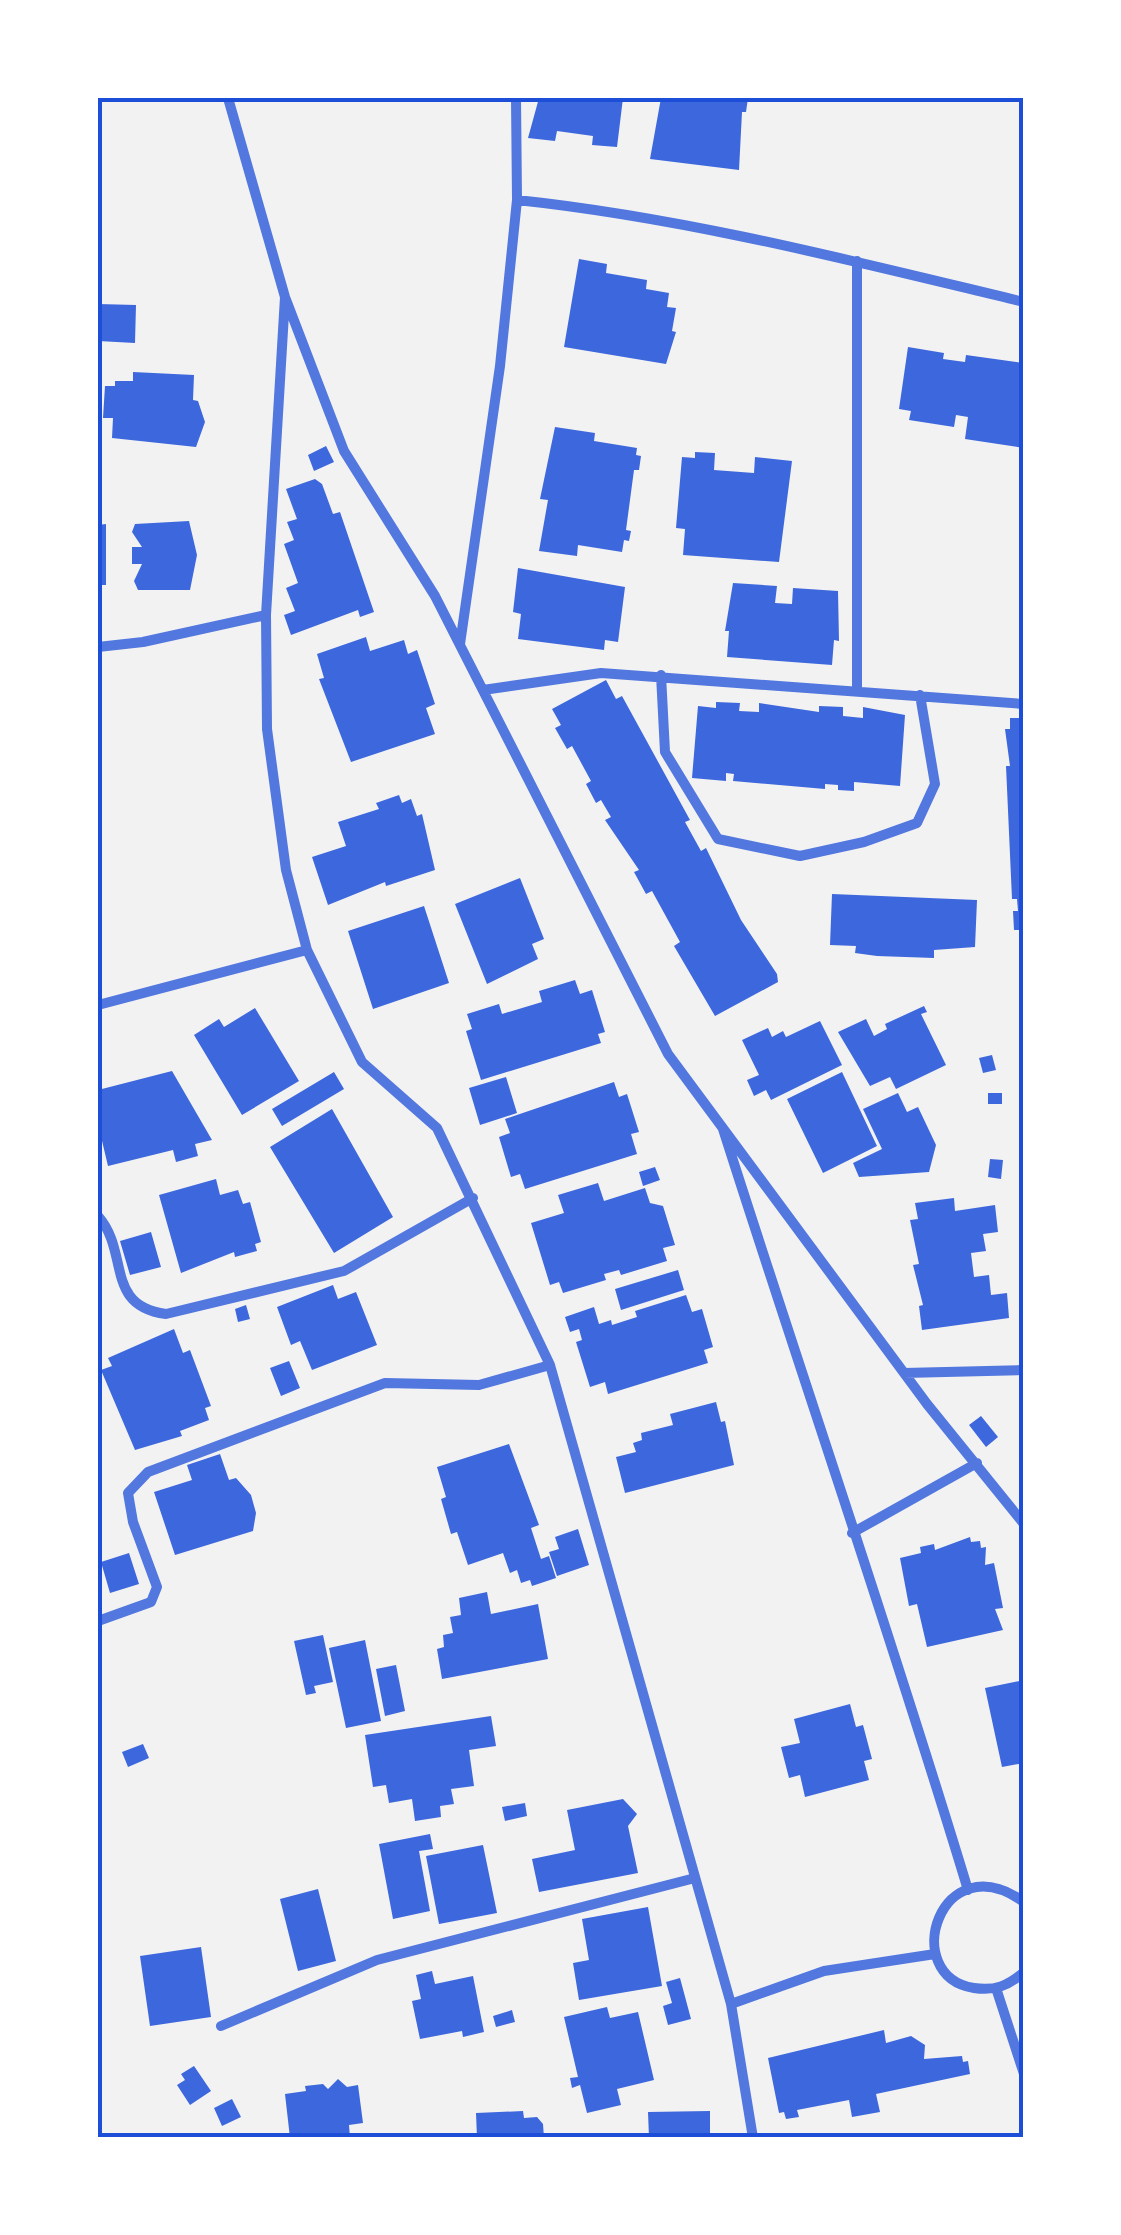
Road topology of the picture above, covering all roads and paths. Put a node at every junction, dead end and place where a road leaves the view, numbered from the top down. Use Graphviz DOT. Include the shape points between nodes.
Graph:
graph roads {
  1 [pos="228,98"];
  2 [pos="516,98"];
  3 [pos="516,200"];
  4 [pos="857,262"];
  5 [pos="285,297"];
  6 [pos="1024,302"];
  7 [pos="266,615"];
  8 [pos="460,645"];
  9 [pos="98,647"];
  10 [pos="661,674"];
  11 [pos="857,688"];
  12 [pos="483,690"];
  13 [pos="920,695"];
  14 [pos="1024,704"];
  15 [pos="307,950"];
  16 [pos="98,1006"];
  17 [pos="720,1119"];
  18 [pos="473,1198"];
  19 [pos="98,1216"];
  20 [pos="550,1365"];
  21 [pos="1024,1370"];
  22 [pos="904,1373"];
  23 [pos="977,1463"];
  24 [pos="1024,1524"];
  25 [pos="852,1533"];
  26 [pos="98,1620"];
  27 [pos="694,1878"];
  28 [pos="968,1890"];
  29 [pos="1024,1902"];
  30 [pos="935,1954"];
  31 [pos="1024,1972"];
  32 [pos="996,1988"];
  33 [pos="731,2004"];
  34 [pos="221,2026"];
  35 [pos="1024,2074"];
  36 [pos="753,2138"];
  1 -- 5 [label="street"];
  2 -- 3 [label="street"];
  3 -- 4 [label="street"];
  3 -- 8 [label="street"];
  4 -- 6 [label="street"];
  4 -- 11 [label="street"];
  5 -- 7 [label="street"];
  5 -- 8 [label="street" via="344,451"];
  7 -- 9 [label="street"];
  7 -- 15 [label="street" via="266,729 286,870"];
  8 -- 12 [label="street"];
  10 -- 11 [label="street"];
  10 -- 12 [label="street" via="601,673"];
  10 -- 13 [label="street" via="665,752 718,839 800,856 917,824 936,784"];
  11 -- 13 [label="street"];
  12 -- 17 [label="street" via="668,1054"];
  13 -- 14 [label="street"];
  15 -- 16 [label="street"];
  15 -- 18 [label="street" via="362,1062 437,1128"];
  17 -- 22 [label="street"];
  17 -- 25 [label="street"];
  18 -- 19 [label="street" via="344,1271 166,1314 143,1311 128,1296 108,1227"];
  18 -- 20 [label="street"];
  20 -- 26 [label="street" via="479,1385 385,1383 148,1472 128,1493 157,1587 151,1602"];
  20 -- 27 [label="street"];
  21 -- 22 [label="street"];
  22 -- 23 [label="street"];
  23 -- 24 [label="street"];
  23 -- 25 [label="street"];
  25 -- 28 [label="street"];
  27 -- 33 [label="street"];
  27 -- 34 [label="street" via="377,1960"];
  28 -- 29 [label="street" via="1004,1889"];
  28 -- 30 [label="street" via="941,1909 933,1930"];
  30 -- 32 [label="street" via="947,1974 966,1986"];
  30 -- 33 [label="street" via="824,1971"];
  31 -- 32 [label="street"];
  32 -- 35 [label="street"];
  33 -- 36 [label="street"];
}
